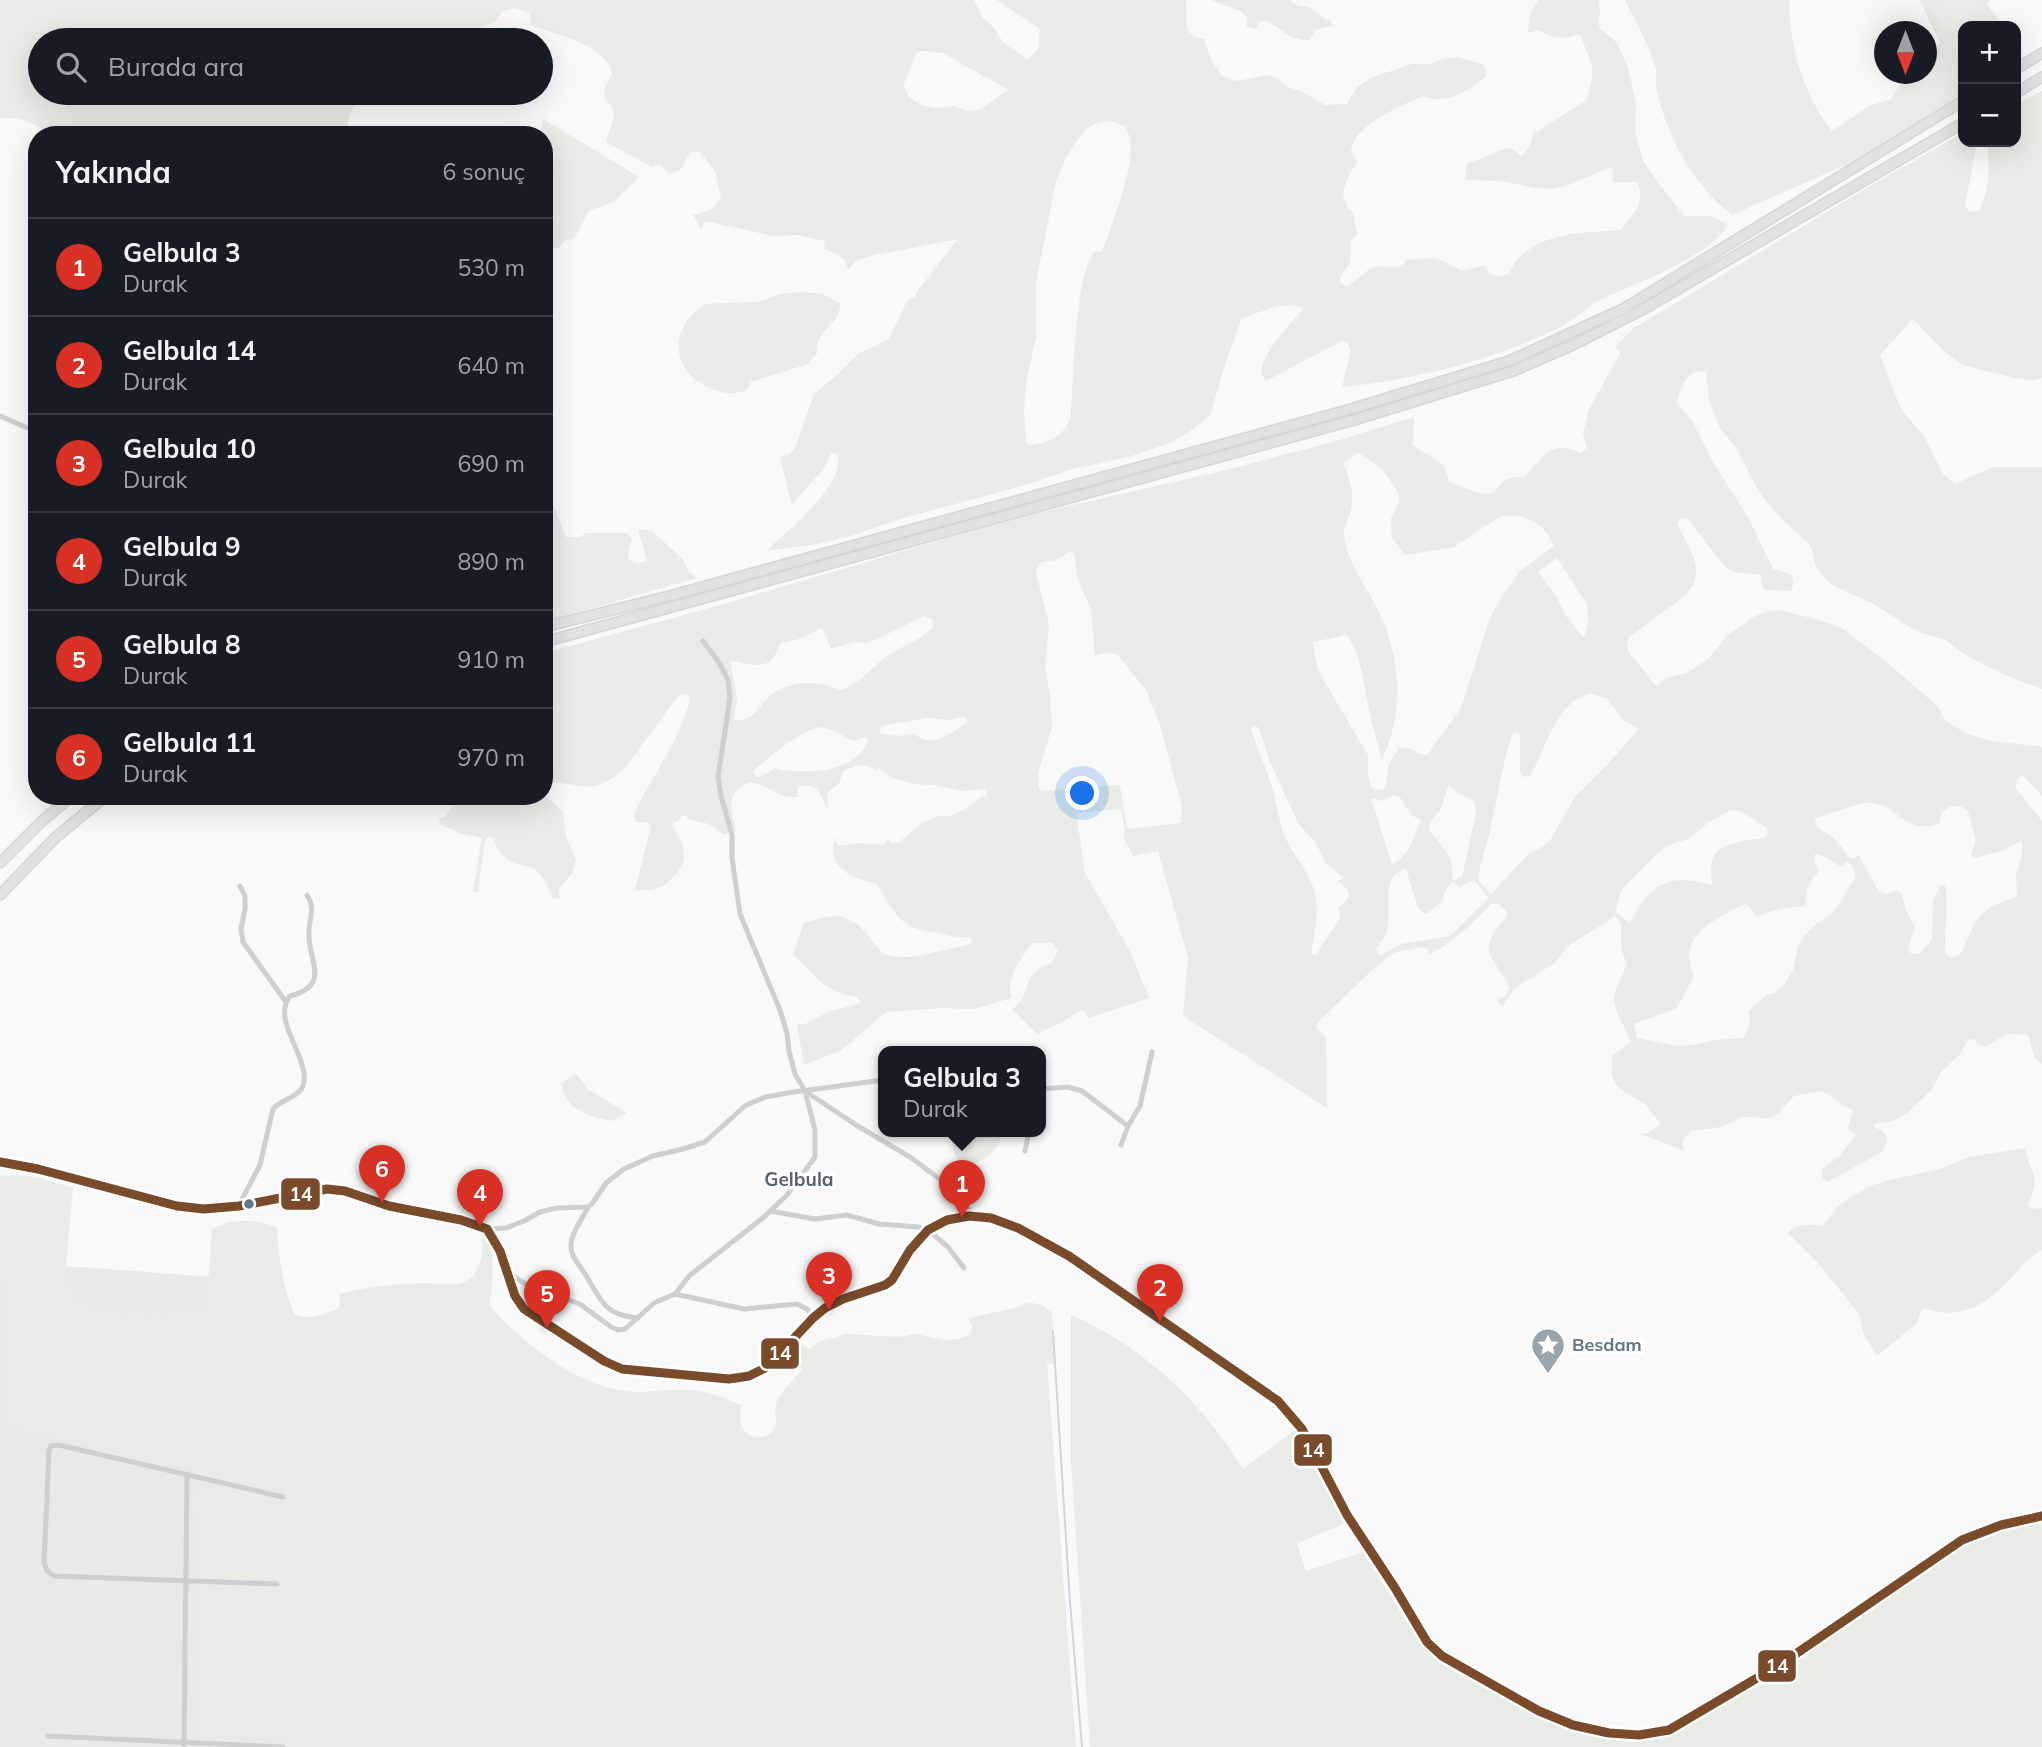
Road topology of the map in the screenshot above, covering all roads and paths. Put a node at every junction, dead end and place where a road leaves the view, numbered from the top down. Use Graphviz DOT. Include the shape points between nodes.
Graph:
graph roads {
  1 [pos="2042,53"];
  2 [pos="2021,66"];
  3 [pos="2042,77"];
  4 [pos="2021,90"];
  5 [pos="1958,104"];
  6 [pos="1958,126"];
  7 [pos="0,416"];
  8 [pos="28,428"];
  9 [pos="553,625"];
  10 [pos="553,640"];
  11 [pos="703,641"];
  12 [pos="61,805"];
  13 [pos="95,805"];
  14 [pos="0,863"];
  15 [pos="240,886"];
  16 [pos="0,895"];
  17 [pos="307,895"];
  18 [pos="286,1002"];
  19 [pos="1152,1052"];
  20 [pos="878,1081"];
  21 [pos="1046,1089"];
  22 [pos="805,1091"];
  23 [pos="1128,1126"];
  24 [pos="1028,1137"];
  25 [pos="1121,1145"];
  26 [pos="1025,1150"];
  27 [pos="0,1162"];
  28 [pos="239,1206"];
  29 [pos="589,1207"];
  30 [pos="770,1212"];
  31 [pos="975,1217"];
  32 [pos="487,1229"];
  33 [pos="928,1230"];
  34 [pos="505,1266"];
  35 [pos="964,1268"];
  36 [pos="675,1294"];
  37 [pos="638,1318"];
  38 [pos="813,1318"];
  39 [pos="187,1474"];
  40 [pos="283,1497"];
  41 [pos="2042,1516"];
  42 [pos="187,1581"];
  43 [pos="278,1584"];
  44 [pos="48,1736"];
  45 [pos="184,1744"];
  46 [pos="283,1747"];
  1 -- 2 [label="highway"];
  3 -- 4 [label="highway"];
  5 -- 9 [label="highway" via="1623,309 1509,361 1351,409"];
  6 -- 10 [label="highway" via="1642,310 1513,371 1354,420"];
  7 -- 8 [label="street"];
  11 -- 22 [label="street" via="728,681 730,698 718,777 732,835 740,914 780,1010 795,1074"];
  12 -- 14 [label="highway"];
  13 -- 16 [label="highway" via="56,836"];
  15 -- 18 [label="street" via="246,909 243,942"];
  17 -- 18 [label="street" via="313,907 308,935 315,976 306,991"];
  18 -- 28 [label="street" via="286,1025 303,1085 273,1109 260,1165"];
  19 -- 23 [label="street" via="1140,1106"];
  20 -- 22 [label="street"];
  21 -- 23 [label="street" via="1082,1091"];
  22 -- 29 [label="street" via="746,1105 705,1142 624,1169 606,1183"];
  22 -- 30 [label="street" via="815,1130 814,1157"];
  22 -- 31 [label="street" via="910,1157 945,1183"];
  23 -- 25 [label="street"];
  24 -- 26 [label="street"];
  27 -- 28 [label="street" via="177,1206"];
  28 -- 32 [label="street" via="327,1189"];
  29 -- 32 [label="street" via="557,1208 506,1228"];
  29 -- 37 [label="street" via="571,1240 571,1252 603,1304 625,1317"];
  30 -- 33 [label="street" via="815,1219 847,1215"];
  30 -- 36 [label="street" via="689,1276"];
  31 -- 33 [label="street" via="947,1220"];
  31 -- 41 [label="street" via="1018,1228 1069,1256 1278,1401 1302,1429 1347,1515 1427,1642 1460,1667 1573,1725 1639,1735 1669,1730 1781,1664 1962,1540 1989,1527"];
  32 -- 34 [label="street"];
  33 -- 35 [label="street"];
  33 -- 38 [label="street" via="885,1285 843,1299"];
  34 -- 37 [label="street" via="529,1286 580,1304 614,1329 625,1329"];
  34 -- 38 [label="street" via="524,1309 622,1369 729,1379 749,1376 767,1367"];
  36 -- 37 [label="street" via="654,1303"];
  36 -- 38 [label="street" via="744,1308 797,1304"];
  39 -- 40 [label="street"];
  39 -- 42 [label="street"];
  39 -- 42 [label="street" via="59,1444 51,1446 44,1563 54,1576"];
  42 -- 43 [label="street"];
  42 -- 45 [label="street"];
  44 -- 45 [label="street"];
  45 -- 46 [label="street"];
}
